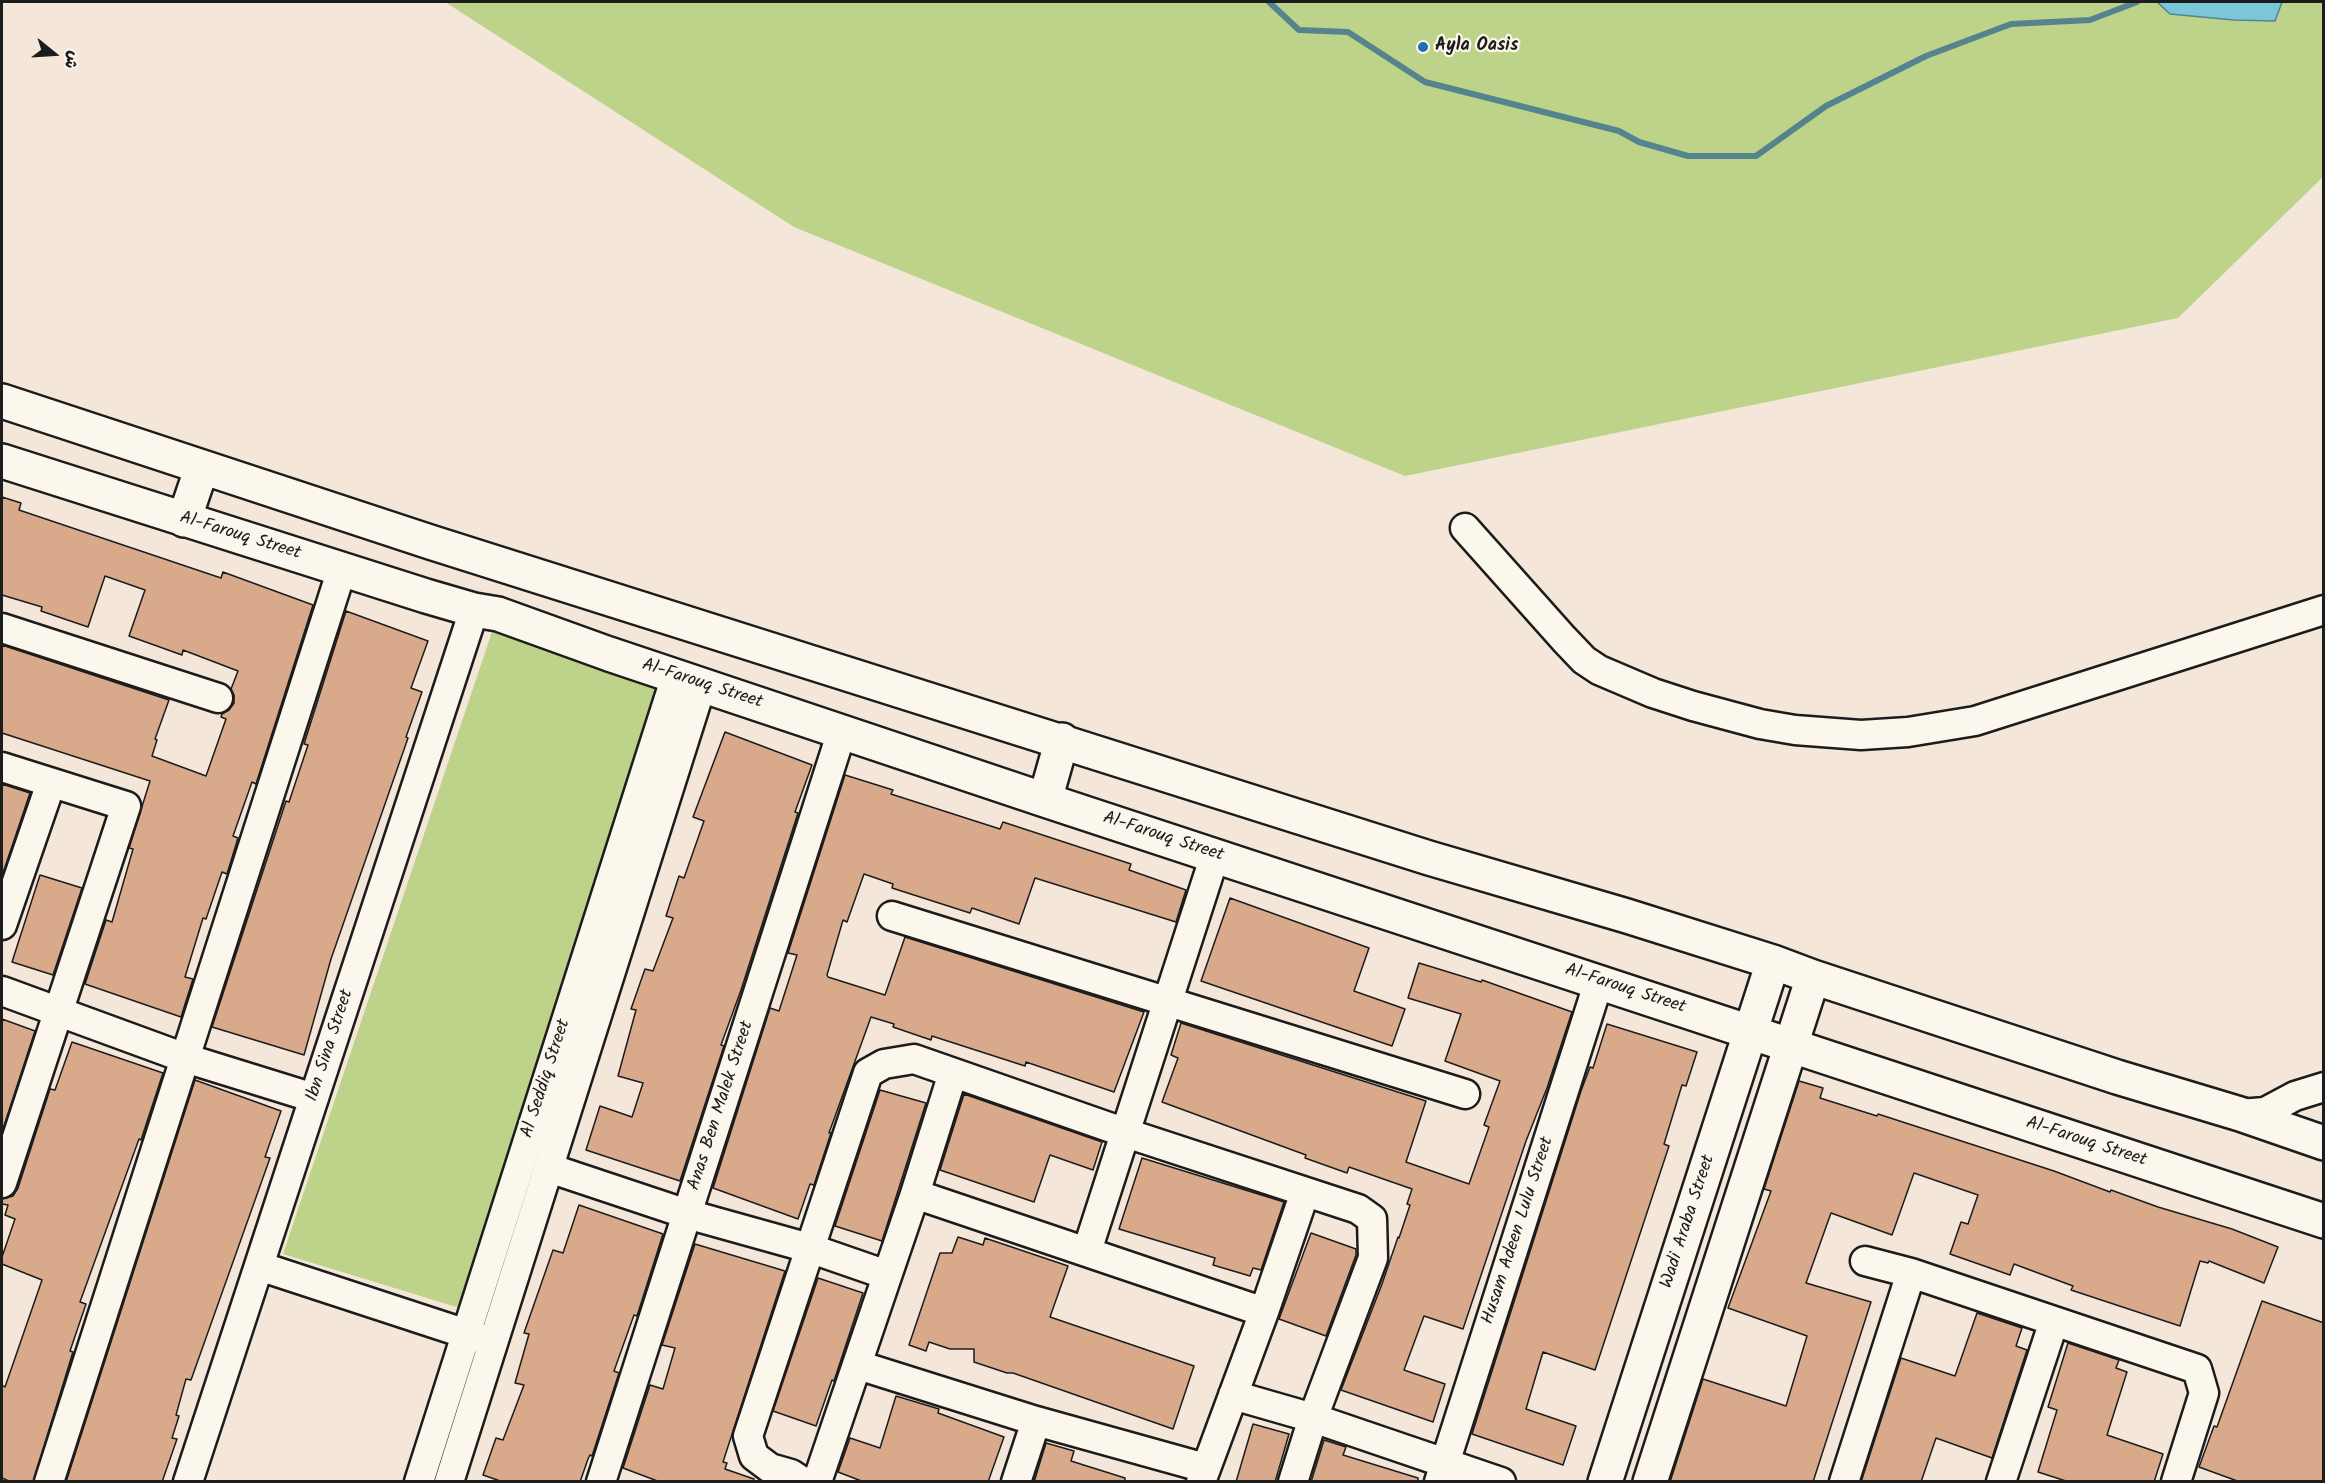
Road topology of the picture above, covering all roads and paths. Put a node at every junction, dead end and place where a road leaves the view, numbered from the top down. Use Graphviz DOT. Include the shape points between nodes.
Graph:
graph roads {
  1 [pos="2,400"];
  2 [pos="2,461"];
  3 [pos="202,466"];
  4 [pos="184,520"];
  5 [pos="1465,528"];
  6 [pos="342,569"];
  7 [pos="474,610"];
  8 [pos="2324,610"];
  9 [pos="2,628"];
  10 [pos="689,680"];
  11 [pos="218,698"];
  12 [pos="842,731"];
  13 [pos="1062,740"];
  14 [pos="2,766"];
  15 [pos="51,783"];
  16 [pos="1045,800"];
  17 [pos="1215,855"];
  18 [pos="7,894"];
  19 [pos="892,916"];
  20 [pos="2,925"];
  21 [pos="1773,962"];
  22 [pos="1813,977"];
  23 [pos="1599,981"];
  24 [pos="2,991"];
  25 [pos="1168,1002"];
  26 [pos="58,1013"];
  27 [pos="1750,1031"];
  28 [pos="1791,1045"];
  29 [pos="185,1058"];
  30 [pos="953,1073"];
  31 [pos="2324,1087"];
  32 [pos="1465,1094"];
  33 [pos="314,1098"];
  34 [pos="2240,1114"];
  35 [pos="1126,1133"];
  36 [pos="2324,1143"];
  37 [pos="549,1168"];
  38 [pos="2,1183"];
  39 [pos="1305,1192"];
  40 [pos="915,1194"];
  41 [pos="687,1214"];
  42 [pos="2324,1221"];
  43 [pos="809,1248"];
  44 [pos="1087,1251"];
  45 [pos="1865,1262"];
  46 [pos="259,1266"];
  47 [pos="1911,1273"];
  48 [pos="887,1275"];
  49 [pos="1264,1312"];
  50 [pos="2054,1321"];
  51 [pos="465,1335"];
  52 [pos="493,1342"];
  53 [pos="858,1365"];
  54 [pos="1233,1395"];
  55 [pos="1313,1418"];
  56 [pos="1036,1421"];
  57 [pos="1442,1472"];
  58 [pos="1203,1475"];
  59 [pos="50,1482"];
  60 [pos="188,1482"];
  61 [pos="418,1482"];
  62 [pos="449,1482"];
  63 [pos="602,1482"];
  64 [pos="803,1482"];
  65 [pos="817,1482"];
  66 [pos="1016,1482"];
  67 [pos="1293,1482"];
  68 [pos="1501,1482"];
  69 [pos="1605,1482"];
  70 [pos="1650,1482"];
  71 [pos="1844,1482"];
  72 [pos="2001,1482"];
  73 [pos="2176,1482"];
  1 -- 3 [label="main road"];
  2 -- 4 [label="main road, Al-Farouq Street"];
  3 -- 4 [label="main road"];
  3 -- 13 [label="main road" via="430,542"];
  4 -- 6 [label="main road, Al-Farouq Street"];
  5 -- 8 [label="street" via="1564,639 1599,670 1693,706 1795,730 1861,735 1975,721"];
  6 -- 7 [label="main road, Al-Farouq Street"];
  6 -- 29 [label="street"];
  7 -- 10 [label="main road, Al-Farouq Street" via="498,614"];
  7 -- 33 [label="street, Ibn Sina Street"];
  9 -- 11 [label="street"];
  10 -- 12 [label="main road, Al-Farouq Street"];
  10 -- 37 [label="street, Al Seddiq Street"];
  10 -- 51 [label="street, Al Seddiq Street"];
  12 -- 16 [label="main road, Al-Farouq Street"];
  12 -- 41 [label="street, Anas Ben Malek Street"];
  13 -- 16 [label="main road"];
  13 -- 21 [label="main road"];
  14 -- 15 [label="street"];
  15 -- 18 [label="street"];
  15 -- 26 [label="street" via="126,806"];
  16 -- 17 [label="main road, Al-Farouq Street"];
  17 -- 23 [label="main road, Al-Farouq Street"];
  17 -- 25 [label="street"];
  18 -- 20 [label="street"];
  19 -- 25 [label="street"];
  21 -- 22 [label="main road"];
  21 -- 27 [label="main road, Wadi Araba Street"];
  22 -- 28 [label="main road"];
  22 -- 34 [label="main road"];
  23 -- 27 [label="main road, Al-Farouq Street"];
  23 -- 57 [label="street, Husam Adeen Lulu Street"];
  24 -- 26 [label="street"];
  25 -- 32 [label="street"];
  25 -- 35 [label="street"];
  26 -- 29 [label="street"];
  26 -- 38 [label="street"];
  27 -- 28 [label="main road, Al-Farouq Street"];
  27 -- 69 [label="main road, Wadi Araba Street"];
  28 -- 42 [label="main road, Al-Farouq Street"];
  28 -- 70 [label="main road"];
  29 -- 33 [label="street"];
  29 -- 59 [label="street"];
  30 -- 35 [label="street"];
  30 -- 40 [label="street"];
  30 -- 43 [label="street" via="914,1059 884,1064 868,1073"];
  31 -- 34 [label="street" via="2295,1096 2265,1112"];
  33 -- 46 [label="street, Ibn Sina Street"];
  34 -- 36 [label="main road"];
  35 -- 39 [label="street"];
  35 -- 44 [label="street"];
  37 -- 41 [label="street"];
  37 -- 52 [label="street, Al Seddiq Street"];
  39 -- 49 [label="street"];
  39 -- 55 [label="street" via="1358,1209 1372,1219 1374,1237 1373,1258"];
  40 -- 44 [label="street"];
  40 -- 48 [label="street"];
  41 -- 43 [label="street"];
  41 -- 63 [label="street, Anas Ben Malek Street"];
  43 -- 48 [label="street"];
  43 -- 64 [label="street" via="748,1436 754,1456 770,1468"];
  44 -- 49 [label="street"];
  45 -- 47 [label="street"];
  46 -- 51 [label="street"];
  46 -- 60 [label="street, Ibn Sina Street"];
  47 -- 50 [label="street"];
  47 -- 71 [label="street"];
  48 -- 53 [label="street"];
  49 -- 54 [label="street"];
  50 -- 72 [label="street"];
  50 -- 73 [label="street" via="2196,1368 2204,1393"];
  51 -- 52 [label="street"];
  51 -- 61 [label="street, Al Seddiq Street"];
  52 -- 62 [label="street, Al Seddiq Street"];
  53 -- 56 [label="street"];
  53 -- 65 [label="street"];
  54 -- 55 [label="street"];
  54 -- 58 [label="street"];
  55 -- 57 [label="street"];
  55 -- 67 [label="street"];
  56 -- 58 [label="street"];
  56 -- 66 [label="street"];
  57 -- 68 [label="street"];
}
